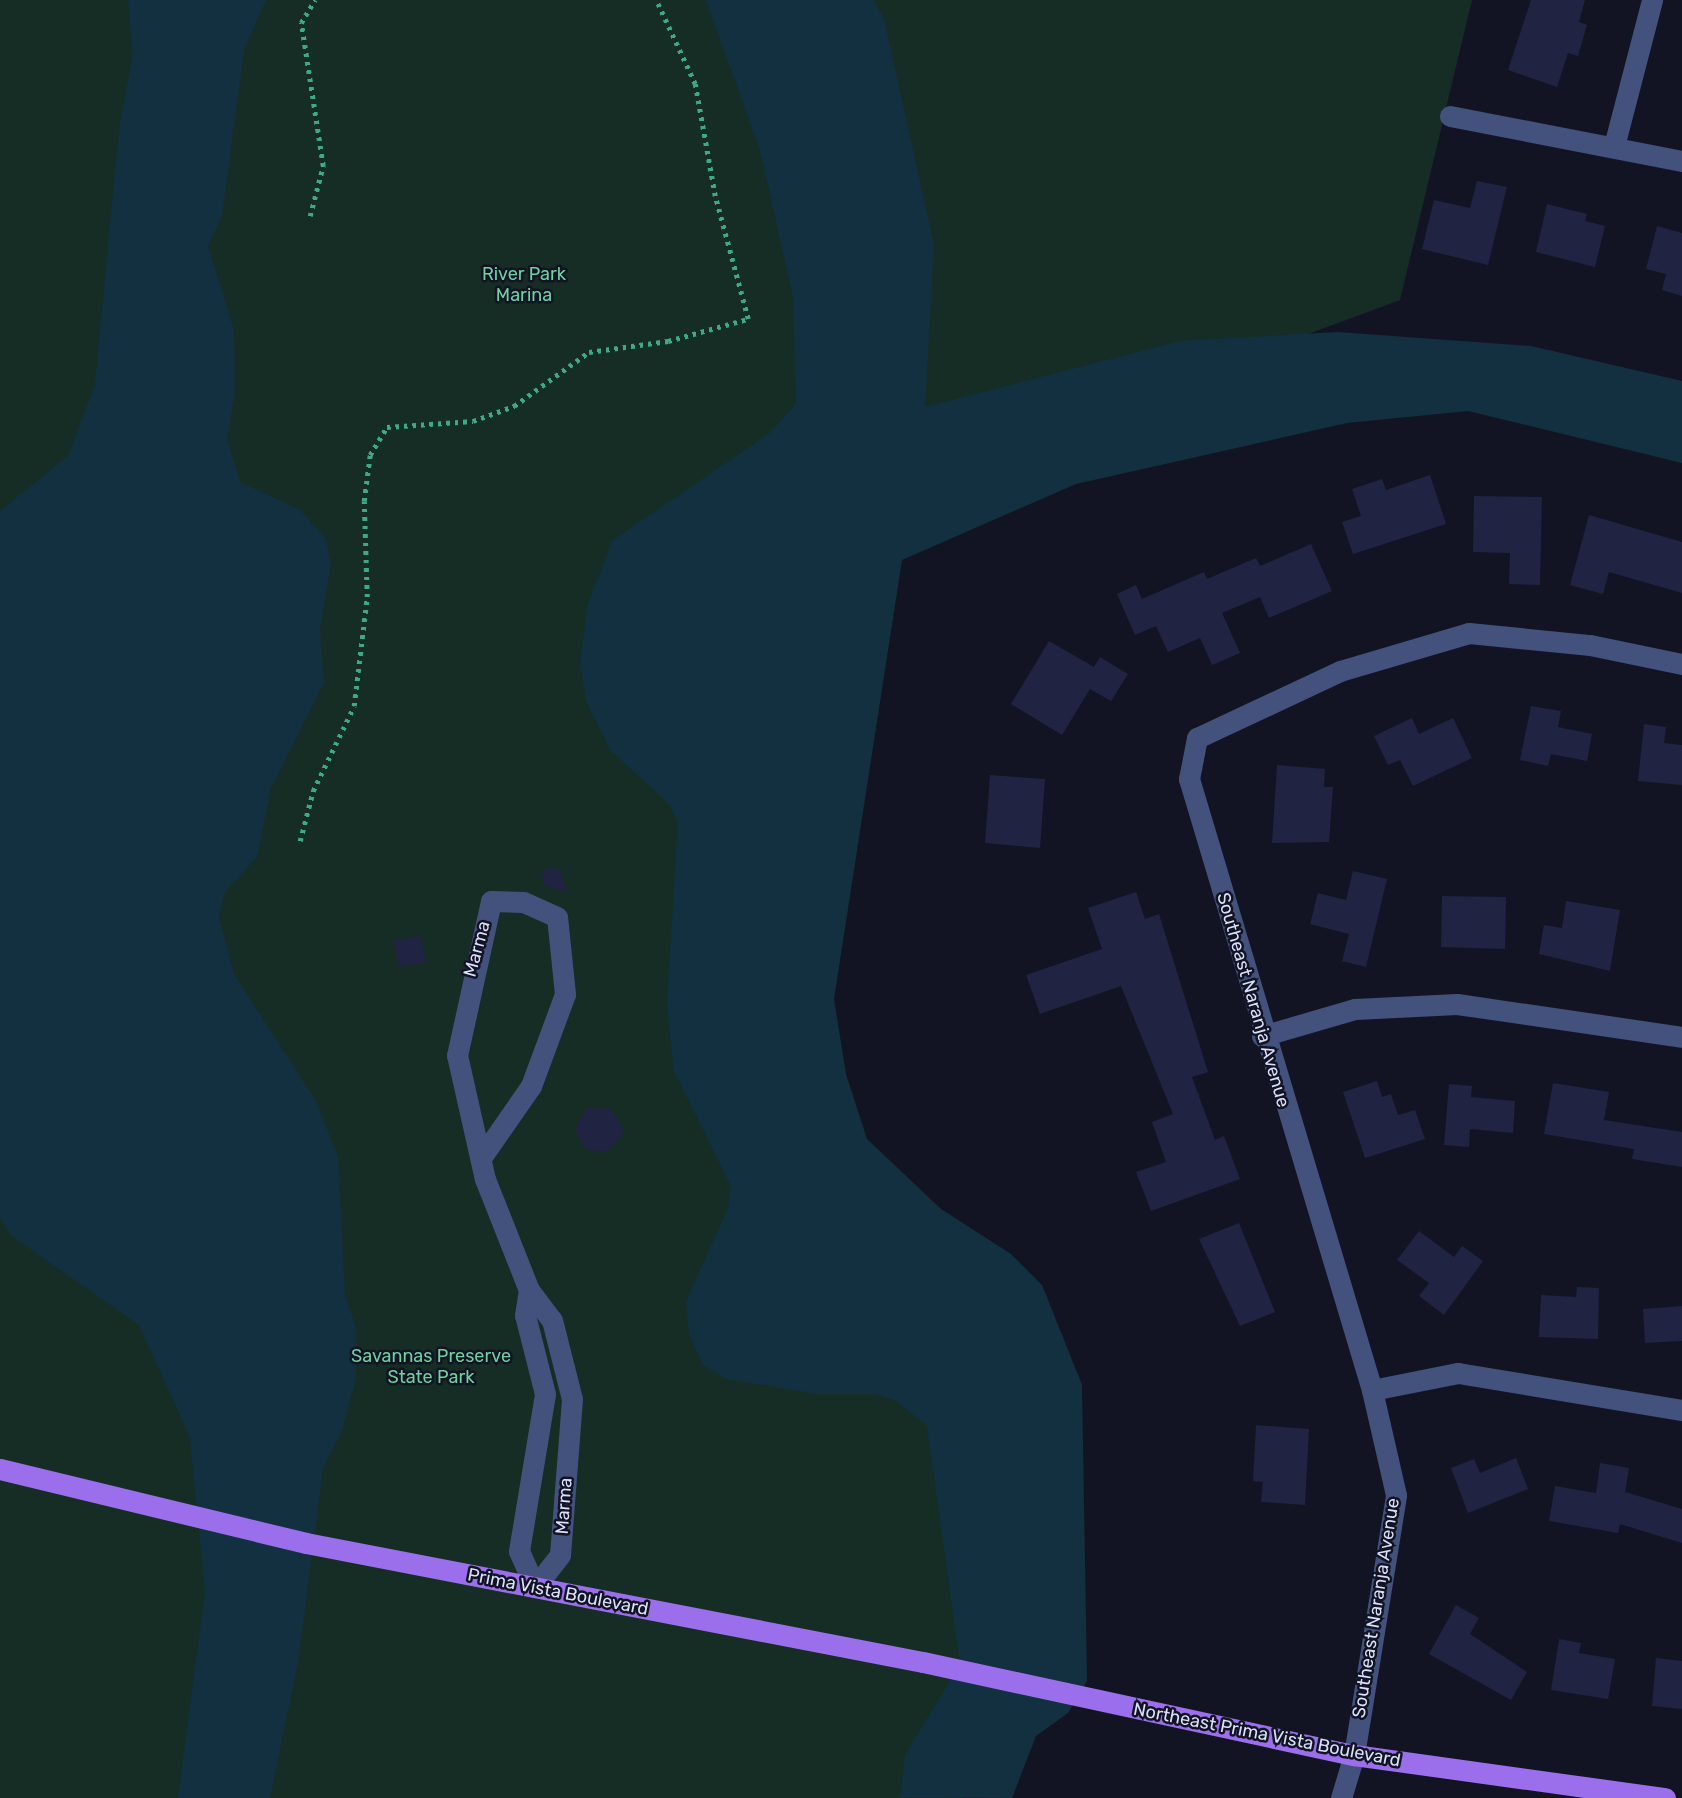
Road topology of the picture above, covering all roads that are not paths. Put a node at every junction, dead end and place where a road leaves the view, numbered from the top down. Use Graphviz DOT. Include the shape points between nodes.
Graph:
graph roads {
  1 [pos="1652,0"];
  2 [pos="1450,116"];
  3 [pos="1614,146"];
  4 [pos="1682,161"];
  5 [pos="1682,664"];
  6 [pos="1262,1036"];
  7 [pos="1682,1037"];
  8 [pos="483,1155"];
  9 [pos="529,1290"];
  10 [pos="1373,1390"];
  11 [pos="1682,1410"];
  12 [pos="533,1465"];
  13 [pos="567,1468"];
  14 [pos="0,1469"];
  15 [pos="535,1587"];
  16 [pos="1118,1706"];
  17 [pos="1354,1755"];
  18 [pos="1341,1798"];
  19 [pos="1665,1798"];
  1 -- 3 [label="street"];
  2 -- 3 [label="street"];
  3 -- 4 [label="street"];
  5 -- 6 [label="street, Southeast Naranja Avenue" via="1590,645 1469,633 1340,671 1197,738 1189,779"];
  6 -- 7 [label="street" via="1355,1009 1457,1004"];
  6 -- 10 [label="street, Southeast Naranja Avenue"];
  8 -- 8 [label="street, Marma" via="457,1055 467,990 491,901 523,902 557,917 565,994 531,1086"];
  8 -- 9 [label="street, Marma" via="485,1179"];
  9 -- 12 [label="street, Marma" via="524,1315 545,1394"];
  9 -- 13 [label="street, Marma" via="552,1320 572,1399"];
  10 -- 11 [label="street" via="1458,1373"];
  10 -- 17 [label="street, Southeast Naranja Avenue" via="1396,1495"];
  12 -- 13 [label="street"];
  12 -- 15 [label="street, Marma" via="519,1551"];
  13 -- 15 [label="street, Marma" via="560,1555"];
  14 -- 15 [label="main road, Prima Vista Boulevard" via="306,1543"];
  15 -- 16 [label="main road, Prima Vista Boulevard" via="923,1662"];
  16 -- 17 [label="main road, Northeast Prima Vista Boulevard"];
  17 -- 18 [label="street, Southeast Naranja Avenue"];
  17 -- 19 [label="main road, Northeast Prima Vista Boulevard"];
}
